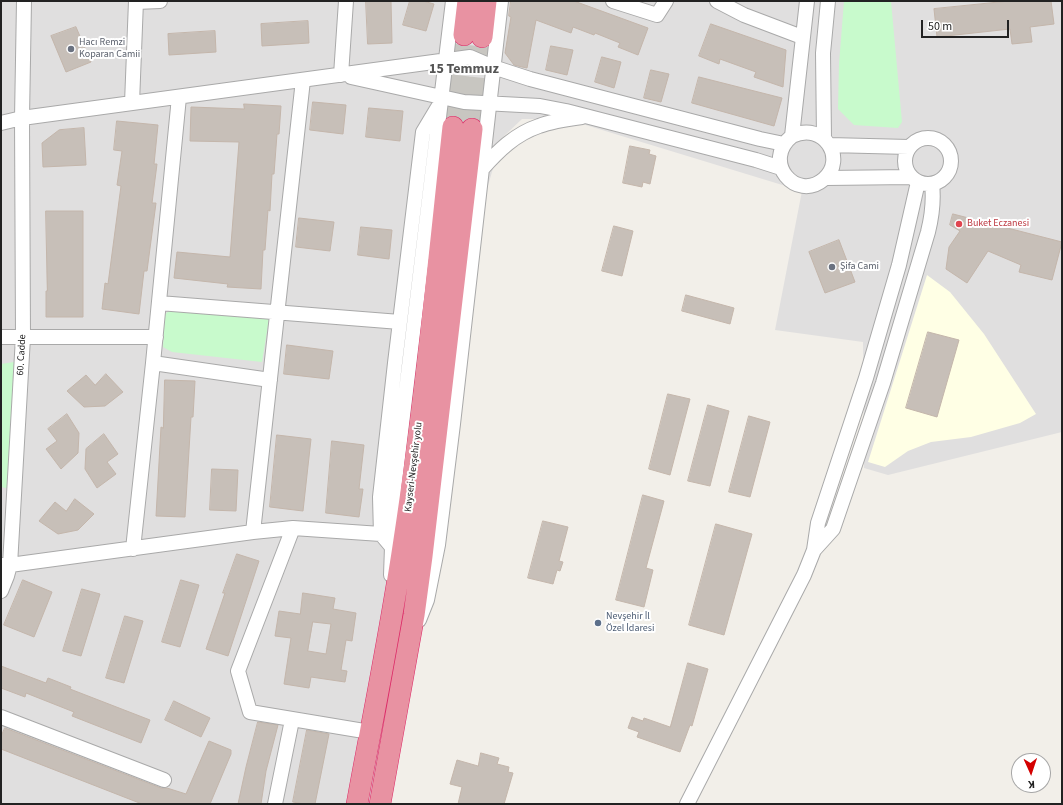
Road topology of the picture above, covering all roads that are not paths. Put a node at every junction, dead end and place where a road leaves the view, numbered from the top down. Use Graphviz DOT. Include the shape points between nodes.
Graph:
graph roads {
  1 [pos="24,1"];
  2 [pos="160,1"];
  3 [pos="346,1"];
  4 [pos="452,1"];
  5 [pos="468,1"];
  6 [pos="486,1"];
  7 [pos="501,1"];
  8 [pos="613,1"];
  9 [pos="666,1"];
  10 [pos="807,1"];
  11 [pos="828,1"];
  12 [pos="136,2"];
  13 [pos="720,2"];
  14 [pos="802,37"];
  15 [pos="445,60"];
  16 [pos="493,67"];
  17 [pos="341,75"];
  18 [pos="303,80"];
  19 [pos="180,96"];
  20 [pos="441,100"];
  21 [pos="132,103"];
  22 [pos="489,103"];
  23 [pos="588,116"];
  24 [pos="22,118"];
  25 [pos="1,123"];
  26 [pos="788,140"];
  27 [pos="827,142"];
  28 [pos="909,146"];
  29 [pos="781,168"];
  30 [pos="482,169"];
  31 [pos="826,178"];
  32 [pos="914,180"];
  33 [pos="932,184"];
  34 [pos="159,303"];
  35 [pos="277,313"];
  36 [pos="400,322"];
  37 [pos="1,337"];
  38 [pos="23,337"];
  39 [pos="156,337"];
  40 [pos="153,363"];
  41 [pos="270,380"];
  42 [pos="293,528"];
  43 [pos="253,532"];
  44 [pos="381,534"];
  45 [pos="391,546"];
  46 [pos="133,549"];
  47 [pos="814,550"];
  48 [pos="5,565"];
  49 [pos="1,591"];
  50 [pos="390,628"];
  51 [pos="410,634"];
  52 [pos="1,717"];
  53 [pos="292,720"];
  54 [pos="370,732"];
  55 [pos="164,780"];
  56 [pos="275,804"];
  57 [pos="356,804"];
  58 [pos="380,804"];
  59 [pos="687,804"];
  1 -- 24 [label="street, 60. Cadde"];
  2 -- 12 [label="street"];
  3 -- 17 [label="street"];
  4 -- 15 [label="street"];
  5 -- 6 [label="highway" via="473,36"];
  7 -- 16 [label="street"];
  8 -- 9 [label="street" via="657,15"];
  10 -- 14 [label="street"];
  11 -- 27 [label="street" via="823,53"];
  12 -- 21 [label="street"];
  13 -- 14 [label="street" via="744,15"];
  14 -- 26 [label="street"];
  15 -- 16 [label="street" via="470,57"];
  15 -- 17 [label="street"];
  15 -- 20 [label="street"];
  16 -- 22 [label="street"];
  16 -- 26 [label="street" via="530,80 760,139"];
  17 -- 18 [label="street"];
  17 -- 20 [label="street"];
  18 -- 19 [label="street"];
  18 -- 35 [label="street"];
  19 -- 21 [label="street"];
  19 -- 34 [label="street"];
  20 -- 22 [label="street"];
  20 -- 36 [label="street" via="423,132"];
  20 -- 45 [label="street" via="394,490"];
  21 -- 24 [label="street"];
  22 -- 23 [label="street" via="540,106"];
  22 -- 30 [label="street"];
  23 -- 29 [label="street"];
  23 -- 30 [label="street" via="552,122 519,135 504,146"];
  24 -- 25 [label="street"];
  24 -- 38 [label="street, 60. Cadde"];
  26 -- 27 [label="street" via="800,133 808,132"];
  26 -- 29 [label="street" via="779,156"];
  27 -- 28 [label="street"];
  27 -- 31 [label="street" via="833,153 833,162"];
  28 -- 32 [label="street" via="905,166"];
  28 -- 33 [label="street" via="918,140 932,138 944,144 949,150 952,164 950,171 946,177"];
  29 -- 31 [label="street" via="792,182 801,185 810,186"];
  30 -- 51 [label="street" via="438,545 427,600 418,623"];
  31 -- 32 [label="street"];
  32 -- 33 [label="street"];
  32 -- 47 [label="street" via="899,265 866,378 818,522"];
  33 -- 47 [label="street" via="933,212 883,383 833,529"];
  34 -- 35 [label="street"];
  34 -- 39 [label="street"];
  35 -- 36 [label="street"];
  35 -- 41 [label="street"];
  36 -- 44 [label="street" via="380,497"];
  37 -- 38 [label="street"];
  38 -- 39 [label="street"];
  38 -- 48 [label="street, 60. Cadde"];
  39 -- 40 [label="street"];
  40 -- 41 [label="street"];
  40 -- 46 [label="street"];
  41 -- 43 [label="street"];
  42 -- 43 [label="street"];
  42 -- 44 [label="street"];
  42 -- 53 [label="street" via="238,671 250,712"];
  43 -- 46 [label="street"];
  44 -- 45 [label="street"];
  45 -- 50 [label="street"];
  46 -- 48 [label="street"];
  47 -- 59 [label="street" via="804,575"];
  48 -- 49 [label="street, 60. Cadde" via="7,576"];
  50 -- 51 [label="highway, Kayseri-Nevşehir yolu" via="462,128 423,548"];
  50 -- 54 [label="highway, Kayseri-Nevşehir yolu"];
  51 -- 58 [label="highway, Kayseri-Nevşehir yolu"];
  52 -- 55 [label="street"];
  53 -- 54 [label="street"];
  53 -- 56 [label="street"];
  54 -- 57 [label="highway, Kayseri-Nevşehir yolu"];
}
